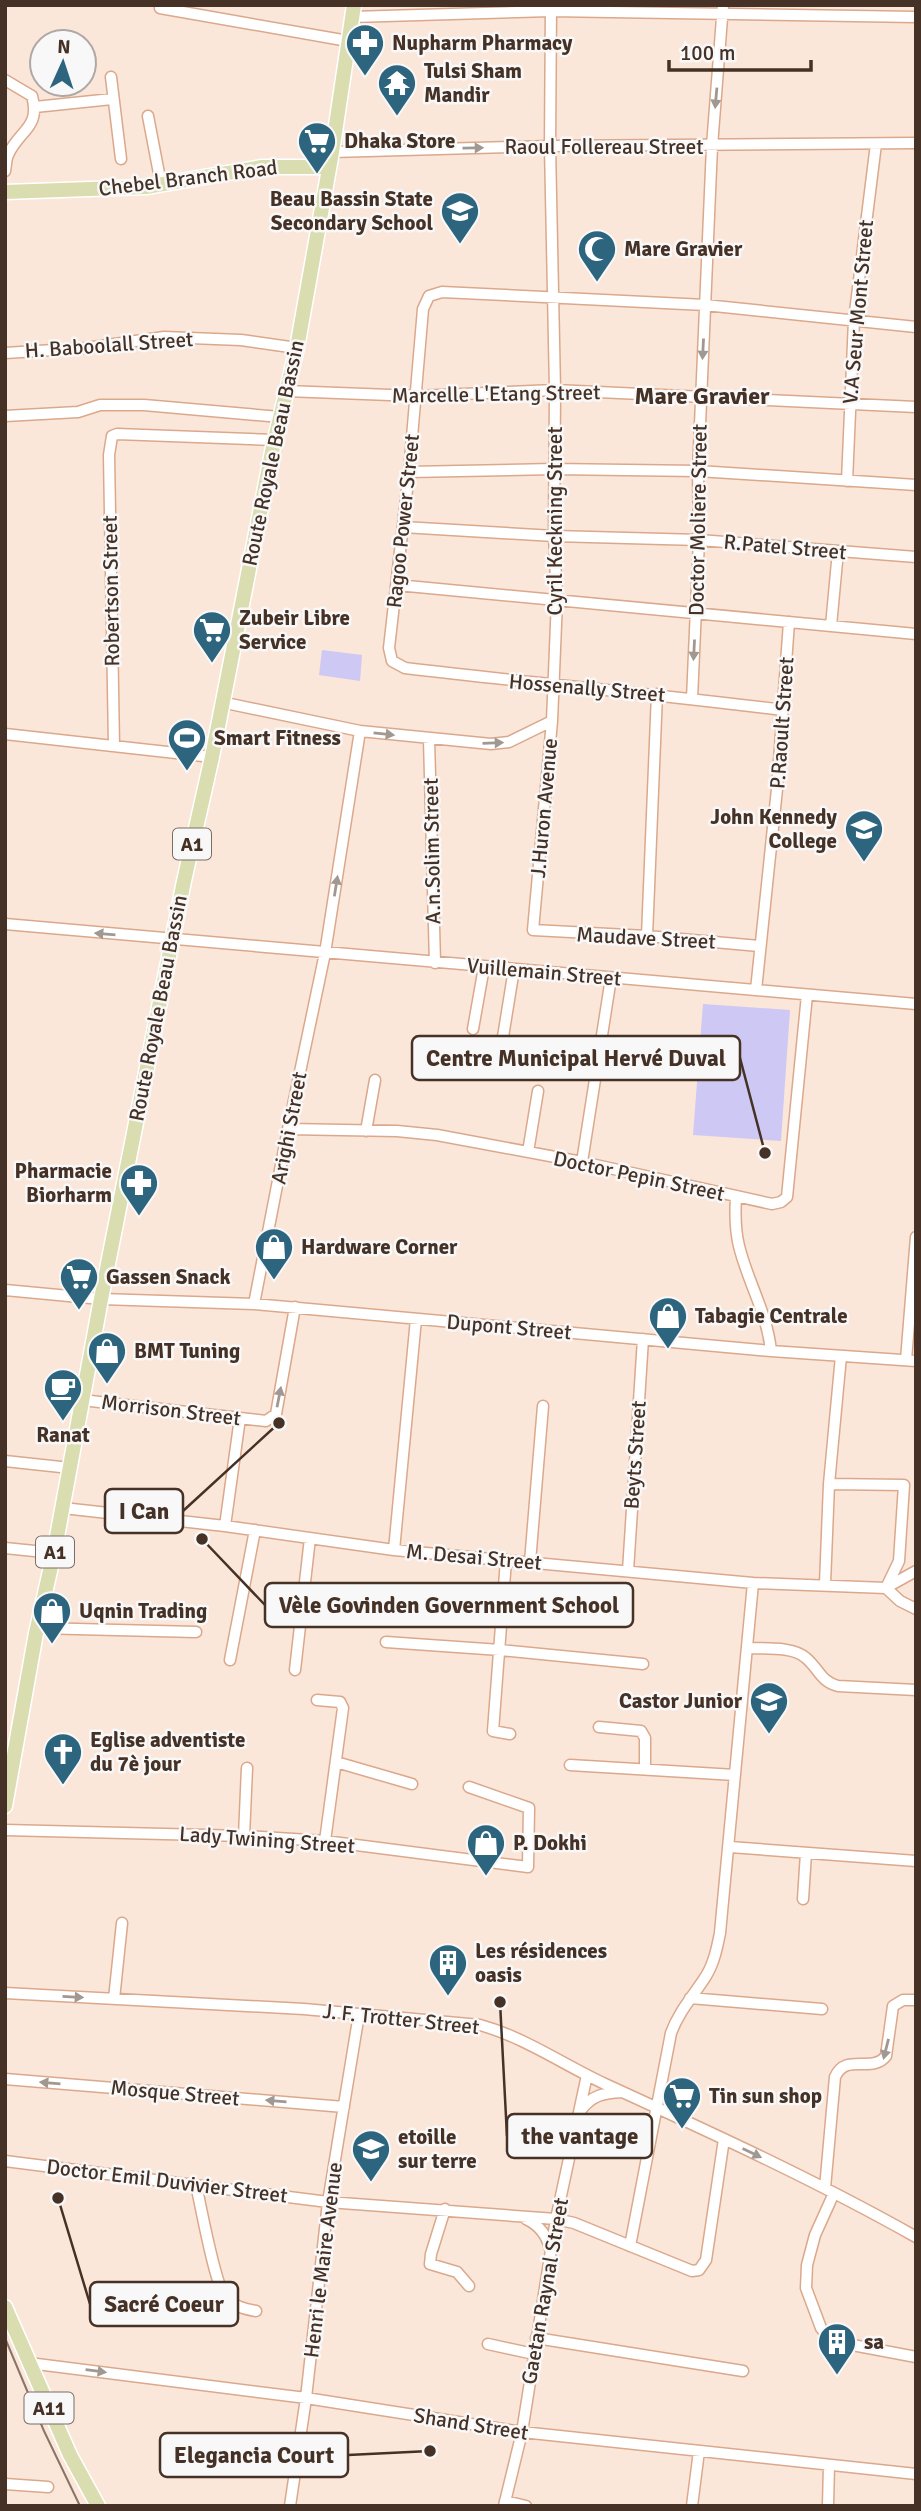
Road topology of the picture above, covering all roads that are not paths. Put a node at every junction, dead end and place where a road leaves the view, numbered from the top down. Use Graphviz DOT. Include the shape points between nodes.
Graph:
graph roads {
  1 [pos="160,8"];
  2 [pos="550,8"];
  3 [pos="723,10"];
  4 [pos="353,11"];
  5 [pos="916,17"];
  6 [pos="348,41"];
  7 [pos="111,77"];
  8 [pos="5,80"];
  9 [pos="112,99"];
  10 [pos="35,107"];
  11 [pos="148,116"];
  12 [pos="876,144"];
  13 [pos="916,144"];
  14 [pos="550,146"];
  15 [pos="712,146"];
  16 [pos="332,152"];
  17 [pos="7,153"];
  18 [pos="121,159"];
  19 [pos="328,167"];
  20 [pos="5,171"];
  21 [pos="161,184"];
  22 [pos="5,192"];
  23 [pos="553,298"];
  24 [pos="705,305"];
  25 [pos="854,320"];
  26 [pos="916,327"];
  27 [pos="297,348"];
  28 [pos="5,353"];
  29 [pos="555,390"];
  30 [pos="286,391"];
  31 [pos="416,396"];
  32 [pos="701,397"];
  33 [pos="849,403"];
  34 [pos="916,407"];
  35 [pos="5,416"];
  36 [pos="280,417"];
  37 [pos="274,440"];
  38 [pos="553,469"];
  39 [pos="698,471"];
  40 [pos="409,472"];
  41 [pos="847,481"];
  42 [pos="916,485"];
  43 [pos="403,527"];
  44 [pos="554,536"];
  45 [pos="699,540"];
  46 [pos="838,551"];
  47 [pos="916,557"];
  48 [pos="397,585"];
  49 [pos="557,600"];
  50 [pos="696,613"];
  51 [pos="789,622"];
  52 [pos="831,626"];
  53 [pos="916,634"];
  54 [pos="393,661"];
  55 [pos="553,686"];
  56 [pos="657,694"];
  57 [pos="692,699"];
  58 [pos="221,702"];
  59 [pos="783,710"];
  60 [pos="552,721"];
  61 [pos="360,731"];
  62 [pos="5,734"];
  63 [pos="429,739"];
  64 [pos="114,746"];
  65 [pos="212,757"];
  66 [pos="5,924"];
  67 [pos="533,930"];
  68 [pos="647,936"];
  69 [pos="173,940"];
  70 [pos="760,946"];
  71 [pos="325,953"];
  72 [pos="435,963"];
  73 [pos="484,967"];
  74 [pos="514,970"];
  75 [pos="611,978"];
  76 [pos="756,990"];
  77 [pos="807,995"];
  78 [pos="916,1004"];
  79 [pos="473,1029"];
  80 [pos="502,1043"];
  81 [pos="375,1080"];
  82 [pos="538,1091"];
  83 [pos="288,1129"];
  84 [pos="366,1131"];
  85 [pos="528,1152"];
  86 [pos="582,1162"];
  87 [pos="736,1197"];
  88 [pos="916,1237"];
  89 [pos="5,1290"];
  90 [pos="101,1299"];
  91 [pos="254,1304"];
  92 [pos="296,1307"];
  93 [pos="416,1318"];
  94 [pos="643,1339"];
  95 [pos="771,1351"];
  96 [pos="841,1356"];
  97 [pos="911,1361"];
  98 [pos="82,1400"];
  99 [pos="544,1406"];
  100 [pos="240,1418"];
  101 [pos="5,1461"];
  102 [pos="70,1468"];
  103 [pos="829,1483"];
  104 [pos="63,1508"];
  105 [pos="225,1526"];
  106 [pos="255,1530"];
  107 [pos="310,1538"];
  108 [pos="5,1548"];
  109 [pos="394,1550"];
  110 [pos="54,1553"];
  111 [pos="506,1560"];
  112 [pos="530,1562"];
  113 [pos="916,1571"];
  114 [pos="628,1572"];
  115 [pos="753,1583"];
  116 [pos="825,1584"];
  117 [pos="887,1588"];
  118 [pos="916,1609"];
  119 [pos="37,1628"];
  120 [pos="196,1632"];
  121 [pos="386,1642"];
  122 [pos="747,1647"];
  123 [pos="500,1650"];
  124 [pos="230,1660"];
  125 [pos="643,1664"];
  126 [pos="295,1670"];
  127 [pos="916,1690"];
  128 [pos="317,1700"];
  129 [pos="599,1727"];
  130 [pos="510,1734"];
  131 [pos="336,1762"];
  132 [pos="570,1765"];
  133 [pos="247,1768"];
  134 [pos="645,1769"];
  135 [pos="735,1775"];
  136 [pos="412,1784"];
  137 [pos="469,1787"];
  138 [pos="5,1806"];
  139 [pos="5,1830"];
  140 [pos="244,1836"];
  141 [pos="325,1841"];
  142 [pos="730,1847"];
  143 [pos="806,1853"];
  144 [pos="916,1861"];
  145 [pos="803,1899"];
  146 [pos="122,1923"];
  147 [pos="5,1993"];
  148 [pos="690,1998"];
  149 [pos="114,1999"];
  150 [pos="916,2000"];
  151 [pos="822,2009"];
  152 [pos="359,2014"];
  153 [pos="587,2075"];
  154 [pos="5,2079"];
  155 [pos="623,2092"];
  156 [pos="344,2106"];
  157 [pos="656,2107"];
  158 [pos="579,2112"];
  159 [pos="724,2139"];
  160 [pos="5,2161"];
  161 [pos="196,2185"];
  162 [pos="829,2190"];
  163 [pos="328,2202"];
  164 [pos="445,2209"];
  165 [pos="518,2215"];
  166 [pos="556,2219"];
  167 [pos="916,2237"];
  168 [pos="629,2246"];
  169 [pos="551,2252"];
  170 [pos="469,2286"];
  171 [pos="5,2307"];
  172 [pos="256,2311"];
  173 [pos="536,2338"];
  174 [pos="488,2344"];
  175 [pos="534,2354"];
  176 [pos="916,2357"];
  177 [pos="29,2363"];
  178 [pos="743,2371"];
  179 [pos="306,2398"];
  180 [pos="522,2432"];
  181 [pos="699,2451"];
  182 [pos="829,2465"];
  183 [pos="916,2474"];
  184 [pos="5,2484"];
  185 [pos="48,2487"];
  186 [pos="504,2504"];
  187 [pos="98,2506"];
  188 [pos="290,2506"];
  189 [pos="526,2506"];
  190 [pos="692,2506"];
  191 [pos="828,2506"];
  1 -- 6 [label="street"];
  2 -- 3 [label="street"];
  2 -- 4 [label="street"];
  2 -- 14 [label="street, Cyril Keckning Street"];
  3 -- 5 [label="street"];
  3 -- 15 [label="street, Doctor Moliere Street, one-way"];
  4 -- 6 [label="main road, Route Royale Beau Bassin / A1"];
  6 -- 16 [label="main road, Route Royale Beau Bassin / A1"];
  7 -- 9 [label="street"];
  8 -- 10 [label="street" via="32,96"];
  9 -- 10 [label="street"];
  9 -- 18 [label="street"];
  10 -- 17 [label="street" via="35,117"];
  11 -- 21 [label="street"];
  12 -- 13 [label="street, Raoul Follereau Street"];
  12 -- 15 [label="street, Raoul Follereau Street"];
  12 -- 25 [label="street, V.A Seur Mont Street"];
  14 -- 15 [label="street, Raoul Follereau Street"];
  16 -- 14 [label="street, Raoul Follereau Street, one-way"];
  14 -- 23 [label="street, Cyril Keckning Street"];
  15 -- 24 [label="street, Doctor Moliere Street"];
  16 -- 19 [label="main road, Route Royale Beau Bassin / A1"];
  17 -- 20 [label="street"];
  19 -- 21 [label="main road, Chebel Branch Road" via="262,167"];
  19 -- 27 [label="main road, Route Royale Beau Bassin / A1"];
  21 -- 22 [label="main road, Chebel Branch Road"];
  23 -- 24 [label="street"];
  23 -- 29 [label="street, Cyril Keckning Street"];
  23 -- 31 [label="street, Ragoo Power Street" via="442,292 429,296 423,309"];
  24 -- 25 [label="street"];
  24 -- 32 [label="street, Doctor Moliere Street, one-way"];
  25 -- 26 [label="street"];
  25 -- 33 [label="street, V.A Seur Mont Street"];
  27 -- 28 [label="street, H. Baboolall Street" via="164,337"];
  27 -- 30 [label="main road, Route Royale Beau Bassin / A1"];
  29 -- 31 [label="street, Marcelle L'Etang Street"];
  29 -- 32 [label="street, Marcelle L'Etang Street"];
  29 -- 38 [label="street, Cyril Keckning Street"];
  30 -- 31 [label="street, Marcelle L'Etang Street"];
  30 -- 36 [label="main road, Route Royale Beau Bassin / A1"];
  31 -- 40 [label="street, Ragoo Power Street"];
  32 -- 33 [label="street, Marcelle L'Etang Street"];
  32 -- 39 [label="street, Doctor Moliere Street"];
  33 -- 34 [label="street, Marcelle L'Etang Street"];
  33 -- 41 [label="street, V.A Seur Mont Street"];
  35 -- 36 [label="street" via="144,405"];
  36 -- 37 [label="main road, Route Royale Beau Bassin / A1"];
  37 -- 58 [label="main road, Route Royale Beau Bassin / A1"];
  37 -- 64 [label="street, Robertson Street" via="112,436"];
  38 -- 39 [label="street"];
  38 -- 40 [label="street"];
  38 -- 44 [label="street, Cyril Keckning Street"];
  39 -- 41 [label="street"];
  39 -- 45 [label="street, Doctor Moliere Street"];
  40 -- 43 [label="street, Ragoo Power Street"];
  41 -- 42 [label="street"];
  43 -- 44 [label="street, R.Patel Street"];
  43 -- 48 [label="street, Ragoo Power Street"];
  44 -- 45 [label="street, R.Patel Street"];
  44 -- 49 [label="street, Cyril Keckning Street"];
  45 -- 46 [label="street, R.Patel Street"];
  45 -- 50 [label="street, Doctor Moliere Street"];
  46 -- 47 [label="street, R.Patel Street"];
  46 -- 52 [label="street"];
  48 -- 49 [label="street"];
  48 -- 54 [label="street, Ragoo Power Street" via="389,648"];
  49 -- 50 [label="street"];
  49 -- 55 [label="street, Cyril Keckning Street"];
  50 -- 51 [label="street"];
  50 -- 57 [label="street, Doctor Moliere Street, one-way"];
  51 -- 52 [label="street"];
  51 -- 59 [label="street, P.Raoult Street"];
  52 -- 53 [label="street"];
  54 -- 55 [label="street, Hossenally Street" via="405,668"];
  55 -- 56 [label="street, Hossenally Street"];
  55 -- 60 [label="street, J.Huron Avenue"];
  56 -- 57 [label="street, Hossenally Street"];
  56 -- 68 [label="street"];
  57 -- 59 [label="street, Hossenally Street"];
  58 -- 61 [label="street"];
  58 -- 65 [label="main road, Route Royale Beau Bassin / A1"];
  59 -- 70 [label="street, P.Raoult Street"];
  63 -- 60 [label="street, one-way" via="509,742"];
  60 -- 67 [label="street, J.Huron Avenue"];
  61 -- 63 [label="street, one-way"];
  71 -- 61 [label="street, Arighi Street, one-way"];
  62 -- 64 [label="street"];
  63 -- 72 [label="street, A.n.Solim Street"];
  64 -- 65 [label="street"];
  65 -- 69 [label="main road, Route Royale Beau Bassin / A1"];
  69 -- 66 [label="street, Vuillemain Street, one-way"];
  67 -- 68 [label="street, Maudave Street"];
  68 -- 70 [label="street, Maudave Street"];
  69 -- 71 [label="street, Vuillemain Street"];
  69 -- 90 [label="main road, Route Royale Beau Bassin / A1"];
  70 -- 76 [label="street, P.Raoult Street"];
  71 -- 72 [label="street, Vuillemain Street"];
  71 -- 83 [label="street, Arighi Street"];
  72 -- 73 [label="street, Vuillemain Street"];
  73 -- 74 [label="street, Vuillemain Street"];
  73 -- 79 [label="street"];
  74 -- 75 [label="street, Vuillemain Street"];
  74 -- 80 [label="street"];
  75 -- 76 [label="street, Vuillemain Street"];
  75 -- 86 [label="street"];
  76 -- 77 [label="street, Vuillemain Street"];
  77 -- 78 [label="street, Vuillemain Street"];
  77 -- 87 [label="street, Doctor Pepin Street" via="787,1197 772,1204"];
  81 -- 84 [label="street"];
  82 -- 85 [label="street"];
  83 -- 84 [label="street, Doctor Pepin Street"];
  83 -- 91 [label="street, Arighi Street"];
  84 -- 85 [label="street, Doctor Pepin Street" via="437,1135"];
  85 -- 86 [label="street, Doctor Pepin Street"];
  86 -- 87 [label="street, Doctor Pepin Street"];
  87 -- 95 [label="street" via="740,1247 769,1328"];
  88 -- 97 [label="street"];
  89 -- 90 [label="street, Dupont Street"];
  90 -- 91 [label="street, Dupont Street"];
  90 -- 98 [label="main road, Route Royale Beau Bassin / A1"];
  91 -- 92 [label="street, Dupont Street"];
  92 -- 93 [label="street, Dupont Street"];
  100 -- 92 [label="street, Morrison Street, one-way" via="266,1421 276,1414"];
  93 -- 94 [label="street, Dupont Street"];
  93 -- 109 [label="street"];
  94 -- 95 [label="street, Dupont Street"];
  94 -- 114 [label="street, Beyts Street"];
  95 -- 96 [label="street, Dupont Street"];
  96 -- 97 [label="street, Dupont Street"];
  96 -- 103 [label="street"];
  98 -- 100 [label="street, Morrison Street"];
  98 -- 102 [label="main road, Route Royale Beau Bassin / A1"];
  99 -- 112 [label="street"];
  100 -- 105 [label="street"];
  101 -- 102 [label="street"];
  102 -- 104 [label="main road, Route Royale Beau Bassin / A1"];
  103 -- 116 [label="street"];
  103 -- 117 [label="street" via="904,1485 899,1561"];
  104 -- 105 [label="street, M. Desai Street"];
  104 -- 110 [label="main road, Route Royale Beau Bassin / A1"];
  105 -- 106 [label="street, M. Desai Street"];
  106 -- 107 [label="street, M. Desai Street"];
  106 -- 124 [label="street"];
  107 -- 109 [label="street, M. Desai Street"];
  107 -- 126 [label="street"];
  108 -- 110 [label="street"];
  109 -- 111 [label="street, M. Desai Street"];
  110 -- 119 [label="main road, Route Royale Beau Bassin / A1"];
  111 -- 112 [label="street, M. Desai Street"];
  111 -- 123 [label="street"];
  112 -- 114 [label="street, M. Desai Street"];
  113 -- 117 [label="street"];
  114 -- 115 [label="street, M. Desai Street"];
  115 -- 116 [label="street, M. Desai Street"];
  115 -- 122 [label="street"];
  116 -- 117 [label="street, M. Desai Street"];
  117 -- 118 [label="street"];
  119 -- 120 [label="street"];
  119 -- 138 [label="main road, Route Royale Beau Bassin / A1"];
  121 -- 123 [label="street"];
  122 -- 127 [label="street" via="798,1653 822,1679 838,1686"];
  122 -- 135 [label="street"];
  123 -- 125 [label="street"];
  123 -- 130 [label="street" via="493,1731"];
  128 -- 131 [label="street" via="340,1703 343,1708"];
  129 -- 134 [label="street" via="641,1731"];
  131 -- 136 [label="street"];
  131 -- 141 [label="street"];
  132 -- 134 [label="street"];
  133 -- 140 [label="street"];
  134 -- 135 [label="street"];
  135 -- 142 [label="street"];
  137 -- 141 [label="street, Lady Twining Street" via="529,1808 528,1867"];
  139 -- 140 [label="street, Lady Twining Street"];
  140 -- 141 [label="street, Lady Twining Street"];
  142 -- 143 [label="street"];
  142 -- 148 [label="street" via="715,1955"];
  143 -- 144 [label="street"];
  143 -- 145 [label="street"];
  146 -- 149 [label="street"];
  147 -- 149 [label="street, J. F. Trotter Street, one-way"];
  148 -- 151 [label="street"];
  148 -- 157 [label="street" via="671,2033"];
  149 -- 152 [label="street, J. F. Trotter Street"];
  150 -- 162 [label="street, one-way" via="893,2006 883,2060 849,2063 838,2070"];
  152 -- 153 [label="street, J. F. Trotter Street" via="480,2025"];
  152 -- 156 [label="street, Henri le Maire Avenue"];
  153 -- 155 [label="street, J. F. Trotter Street"];
  153 -- 158 [label="street, Gaetan Raynal Street"];
  156 -- 154 [label="street, Mosque Street, one-way"];
  155 -- 157 [label="street, J. F. Trotter Street"];
  155 -- 158 [label="street" via="597,2095"];
  156 -- 163 [label="street, Henri le Maire Avenue"];
  157 -- 159 [label="street, J. F. Trotter Street"];
  157 -- 168 [label="street"];
  158 -- 166 [label="street, Gaetan Raynal Street"];
  159 -- 162 [label="street, J. F. Trotter Street, one-way"];
  159 -- 168 [label="street, Doctor Emil Duvivier Street" via="706,2260 699,2270 684,2269"];
  160 -- 161 [label="street, Doctor Emil Duvivier Street"];
  161 -- 163 [label="street, Doctor Emil Duvivier Street"];
  161 -- 172 [label="street" via="220,2287 231,2302"];
  162 -- 167 [label="street, J. F. Trotter Street"];
  162 -- 176 [label="street" via="807,2265 806,2288 821,2328 842,2343"];
  163 -- 164 [label="street, Doctor Emil Duvivier Street"];
  163 -- 179 [label="street, Henri le Maire Avenue"];
  164 -- 165 [label="street, Doctor Emil Duvivier Street"];
  164 -- 170 [label="street" via="430,2264 457,2272"];
  165 -- 166 [label="street, Doctor Emil Duvivier Street"];
  165 -- 169 [label="street" via="538,2226"];
  166 -- 168 [label="street, Doctor Emil Duvivier Street"];
  166 -- 169 [label="street, Gaetan Raynal Street"];
  169 -- 173 [label="street, Gaetan Raynal Street"];
  171 -- 177 [label="main road, A11"];
  173 -- 175 [label="street, Gaetan Raynal Street"];
  173 -- 178 [label="street"];
  174 -- 175 [label="street"];
  175 -- 180 [label="street, Gaetan Raynal Street"];
  177 -- 179 [label="street, Shand Street, one-way"];
  177 -- 187 [label="main road, A11"];
  179 -- 180 [label="street, Shand Street"];
  179 -- 188 [label="street, Henri le Maire Avenue"];
  180 -- 181 [label="street, Shand Street"];
  180 -- 186 [label="street, Gaetan Raynal Street"];
  181 -- 182 [label="street, Shand Street"];
  181 -- 190 [label="street"];
  182 -- 183 [label="street, Shand Street"];
  182 -- 191 [label="street"];
  184 -- 185 [label="street"];
  186 -- 189 [label="street"];
}
